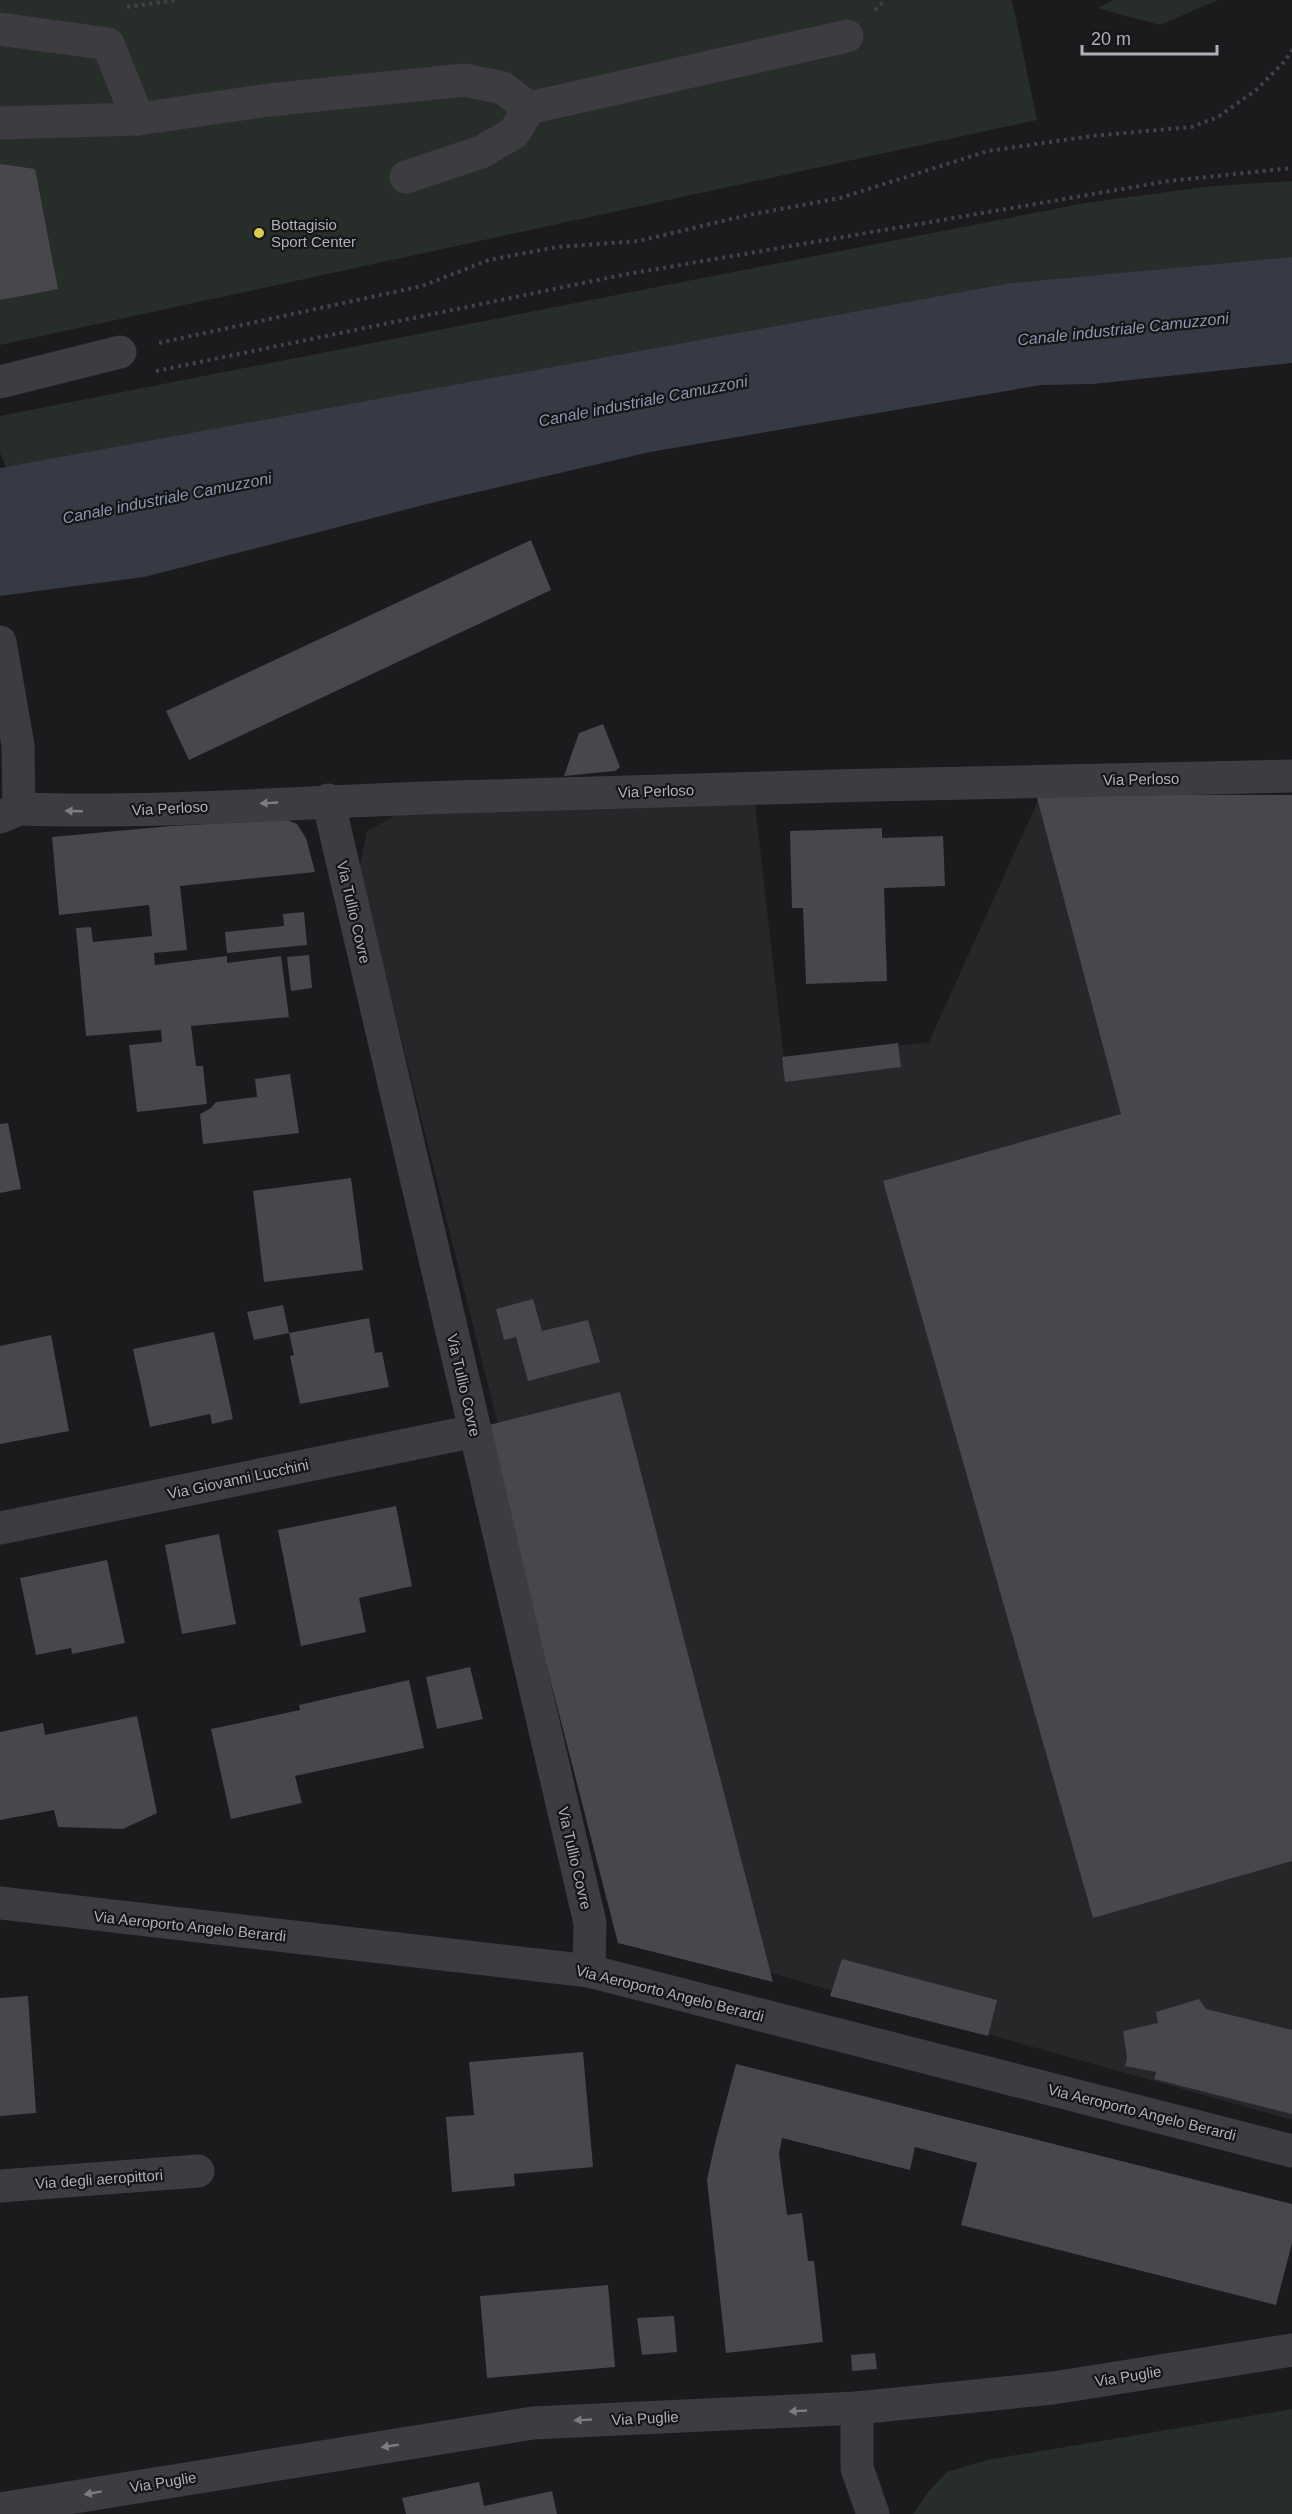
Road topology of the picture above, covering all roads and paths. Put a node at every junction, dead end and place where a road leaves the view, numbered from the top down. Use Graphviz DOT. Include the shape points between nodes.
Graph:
graph roads {
  1 [pos="0,29"];
  2 [pos="847,36"];
  3 [pos="1291,51"];
  4 [pos="529,108"];
  5 [pos="138,119"];
  6 [pos="0,123"];
  7 [pos="1292,168"];
  8 [pos="406,177"];
  9 [pos="120,352"];
  10 [pos="153,372"];
  11 [pos="0,382"];
  12 [pos="0,642"];
  13 [pos="1292,776"];
  14 [pos="328,800"];
  15 [pos="10,813"];
  16 [pos="475,1431"];
  17 [pos="0,1528"];
  18 [pos="0,1903"];
  19 [pos="589,1971"];
  20 [pos="1292,2151"];
  21 [pos="198,2171"];
  22 [pos="0,2186"];
  23 [pos="1292,2350"];
  24 [pos="857,2408"];
  25 [pos="0,2509"];
  26 [pos="873,2514"];
  1 -- 5 [label="street" via="108,44"];
  2 -- 4 [label="street"];
  3 -- 9 [label="path" via="1256,90 1218,117 1191,127 988,151 840,198 639,241 557,247 489,260 422,286"];
  4 -- 5 [label="street" via="503,88 464,80 269,100"];
  4 -- 8 [label="street" via="514,133 481,152"];
  5 -- 6 [label="street"];
  7 -- 10 [label="path" via="1169,181 622,275"];
  9 -- 11 [label="street"];
  12 -- 15 [label="street, Via Perloso" via="18,745"];
  13 -- 14 [label="street, Via Perloso"];
  14 -- 15 [label="street, Via Perloso, one-way"];
  14 -- 16 [label="street, Via Tullio Covre"];
  16 -- 17 [label="street, Via Giovanni Lucchini"];
  16 -- 19 [label="street, Via Tullio Covre" via="590,1923"];
  18 -- 19 [label="street, Via Aeroporto Angelo Berardi"];
  19 -- 20 [label="street, Via Aeroporto Angelo Berardi"];
  21 -- 22 [label="street, Via degli aeropittori"];
  23 -- 24 [label="street, Via Puglie" via="1053,2388"];
  24 -- 25 [label="street, Via Puglie, one-way" via="533,2423"];
  24 -- 26 [label="street" via="857,2468"];
}
